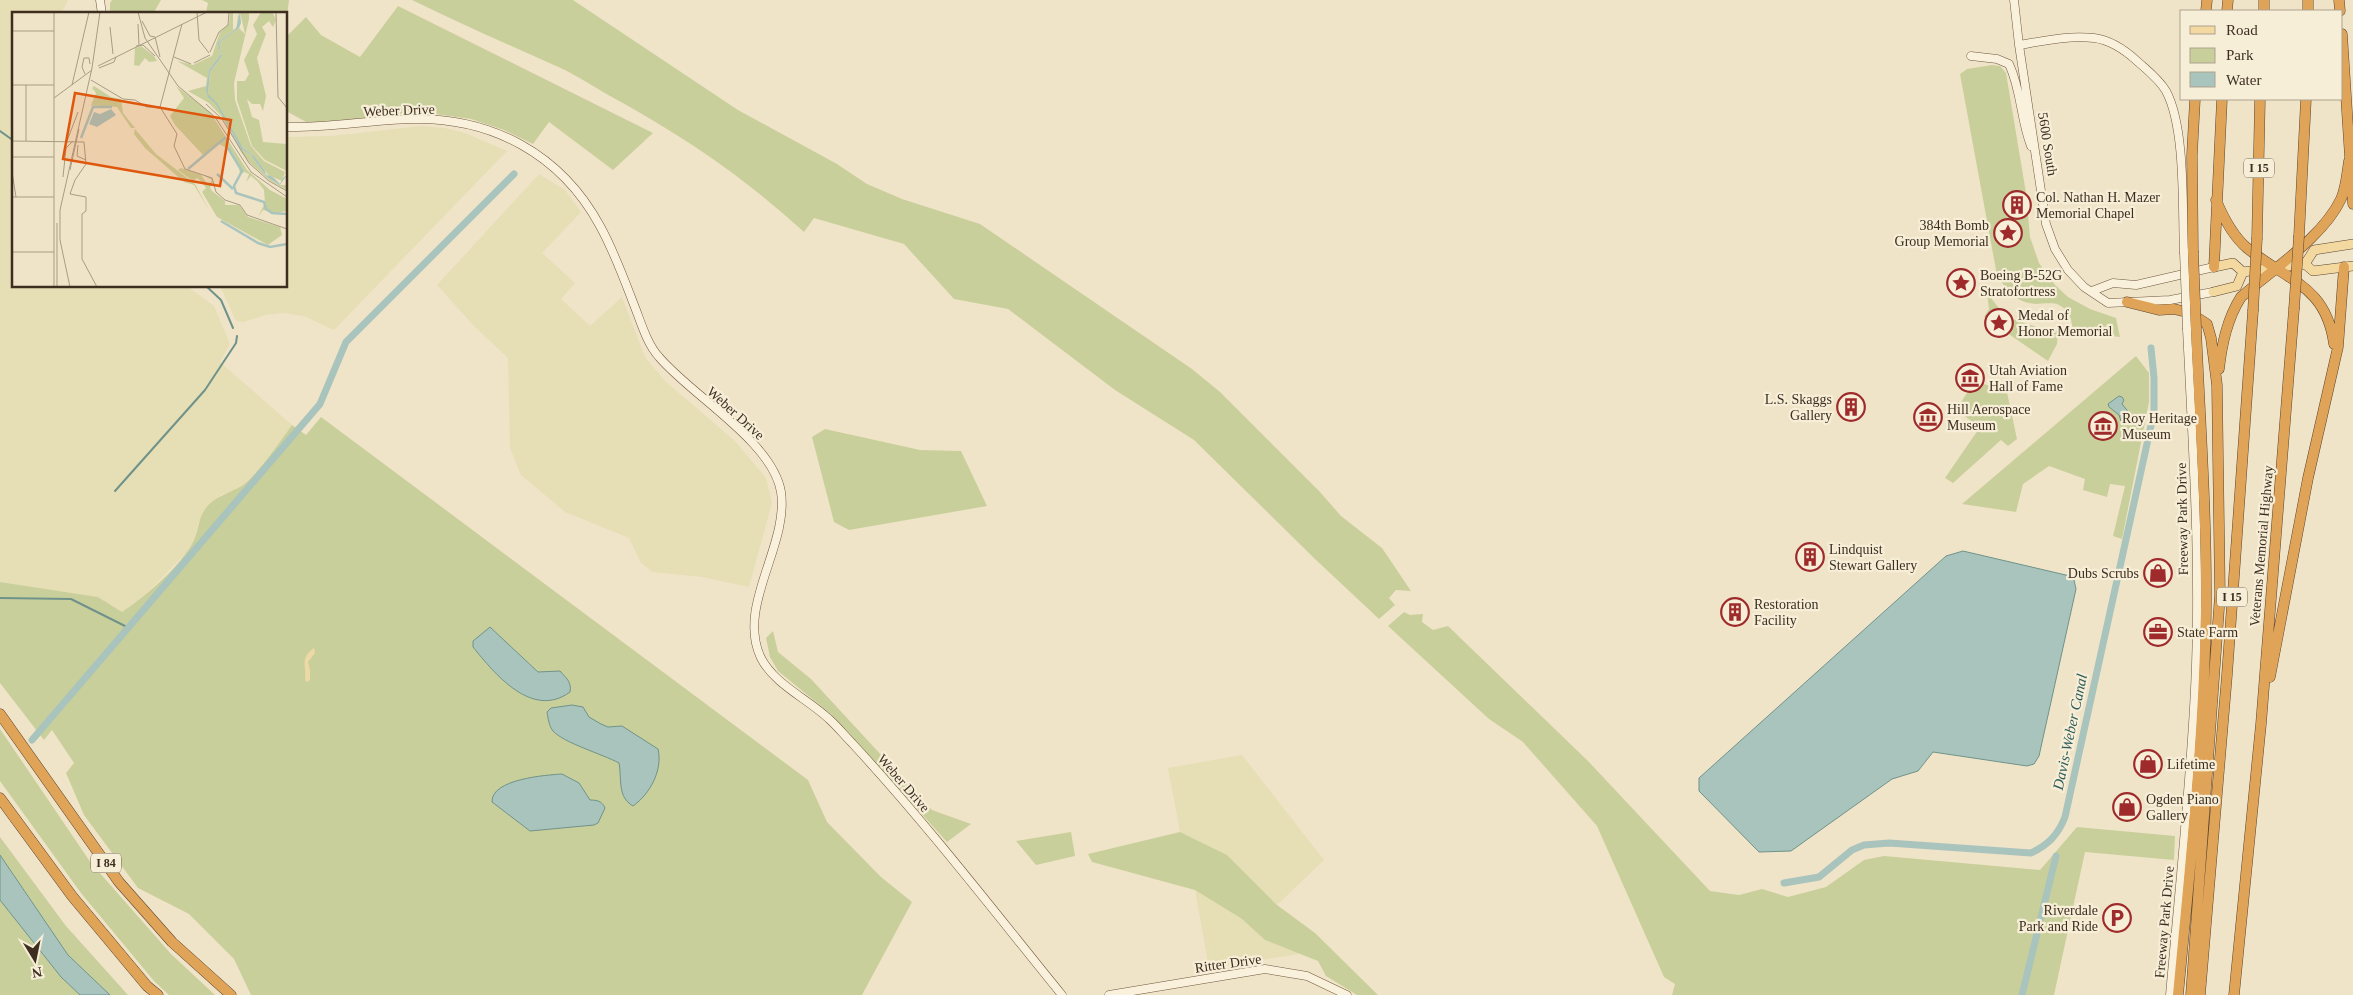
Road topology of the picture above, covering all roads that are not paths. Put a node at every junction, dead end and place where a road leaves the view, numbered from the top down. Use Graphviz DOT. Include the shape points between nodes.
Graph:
graph roads {
  1 [pos="2014,0"];
  2 [pos="2019,45"];
  3 [pos="2343,52"];
  4 [pos="1971,56"];
  5 [pos="2195,100"];
  6 [pos="2222,100"];
  7 [pos="2260,100"];
  8 [pos="2306,100"];
  9 [pos="288,127"];
  10 [pos="2036,159"];
  11 [pos="2349,161"];
  12 [pos="2216,200"];
  13 [pos="2353,204"];
  14 [pos="2353,244"];
  15 [pos="2189,251"];
  16 [pos="2305,264"];
  17 [pos="2348,266"];
  18 [pos="2214,267"];
  19 [pos="2277,267"];
  20 [pos="2243,272"];
  21 [pos="2092,291"];
  22 [pos="2213,292"];
  23 [pos="2127,302"];
  24 [pos="2192,328"];
  25 [pos="2336,356"];
  26 [pos="2217,386"];
  27 [pos="0,714"];
  28 [pos="2261,724"];
  29 [pos="0,798"];
  30 [pos="158,995"];
  31 [pos="231,995"];
  32 [pos="1062,995"];
  33 [pos="1109,995"];
  34 [pos="1348,995"];
  35 [pos="2170,995"];
  36 [pos="2178,995"];
  37 [pos="2191,995"];
  38 [pos="2200,995"];
  39 [pos="2234,995"];
  1 -- 2 [label="street, 5600 South"];
  2 -- 10 [label="street, 5600 South"];
  2 -- 15 [label="street" via="2096,38 2122,49 2158,80 2175,115"];
  3 -- 11 [label="highway"];
  4 -- 10 [label="street" via="1997,58 2009,64 2017,82 2025,131"];
  5 -- 15 [label="highway"];
  6 -- 12 [label="highway"];
  7 -- 38 [label="highway, Veterans Memorial Highway / I 15, bridge" via="2253,311"];
  8 -- 28 [label="highway, Veterans Memorial Highway, bridge" via="2294,309"];
  9 -- 32 [label="street, Weber Drive" via="410,119 469,124 507,136 538,155 580,193 600,226 656,355 750,440 776,477 781,490 780,522 754,627 762,659 769,671 829,719 889,784"];
  10 -- 21 [label="street, 5600 South" via="2046,224 2055,249 2078,282"];
  11 -- 13 [label="highway"];
  11 -- 19 [label="highway" via="2342,198 2324,226"];
  12 -- 18 [label="highway"];
  12 -- 19 [label="highway" via="2224,220 2245,247"];
  14 -- 16 [label="main road" via="2314,250"];
  15 -- 24 [label="highway, bridge"];
  16 -- 17 [label="main road" via="2313,271"];
  16 -- 19 [label="main road"];
  17 -- 25 [label="highway"];
  18 -- 20 [label="main road" via="2233,263"];
  18 -- 21 [label="street" via="2136,285 2114,283"];
  19 -- 20 [label="main road"];
  19 -- 25 [label="highway" via="2320,304 2330,320"];
  19 -- 26 [label="highway" via="2241,298 2233,310 2221,351"];
  20 -- 22 [label="main road, 5600 South" via="2237,286"];
  21 -- 23 [label="street, 5600 South" via="2108,303"];
  22 -- 23 [label="street, 5600 South" via="2170,300"];
  23 -- 26 [label="highway" via="2190,313 2207,324"];
  24 -- 35 [label="street, Freeway Park Drive" via="2197,606 2195,689"];
  24 -- 36 [label="highway" via="2203,468 2206,610 2198,766"];
  25 -- 28 [label="highway" via="2308,478"];
  26 -- 37 [label="highway" via="2220,595"];
  27 -- 31 [label="highway, I 84" via="119,882 172,942"];
  28 -- 39 [label="highway, Veterans Memorial Highway"];
  29 -- 30 [label="highway" via="72,896"];
  33 -- 34 [label="street, Ritter Drive" via="1265,969 1307,976"];
}
